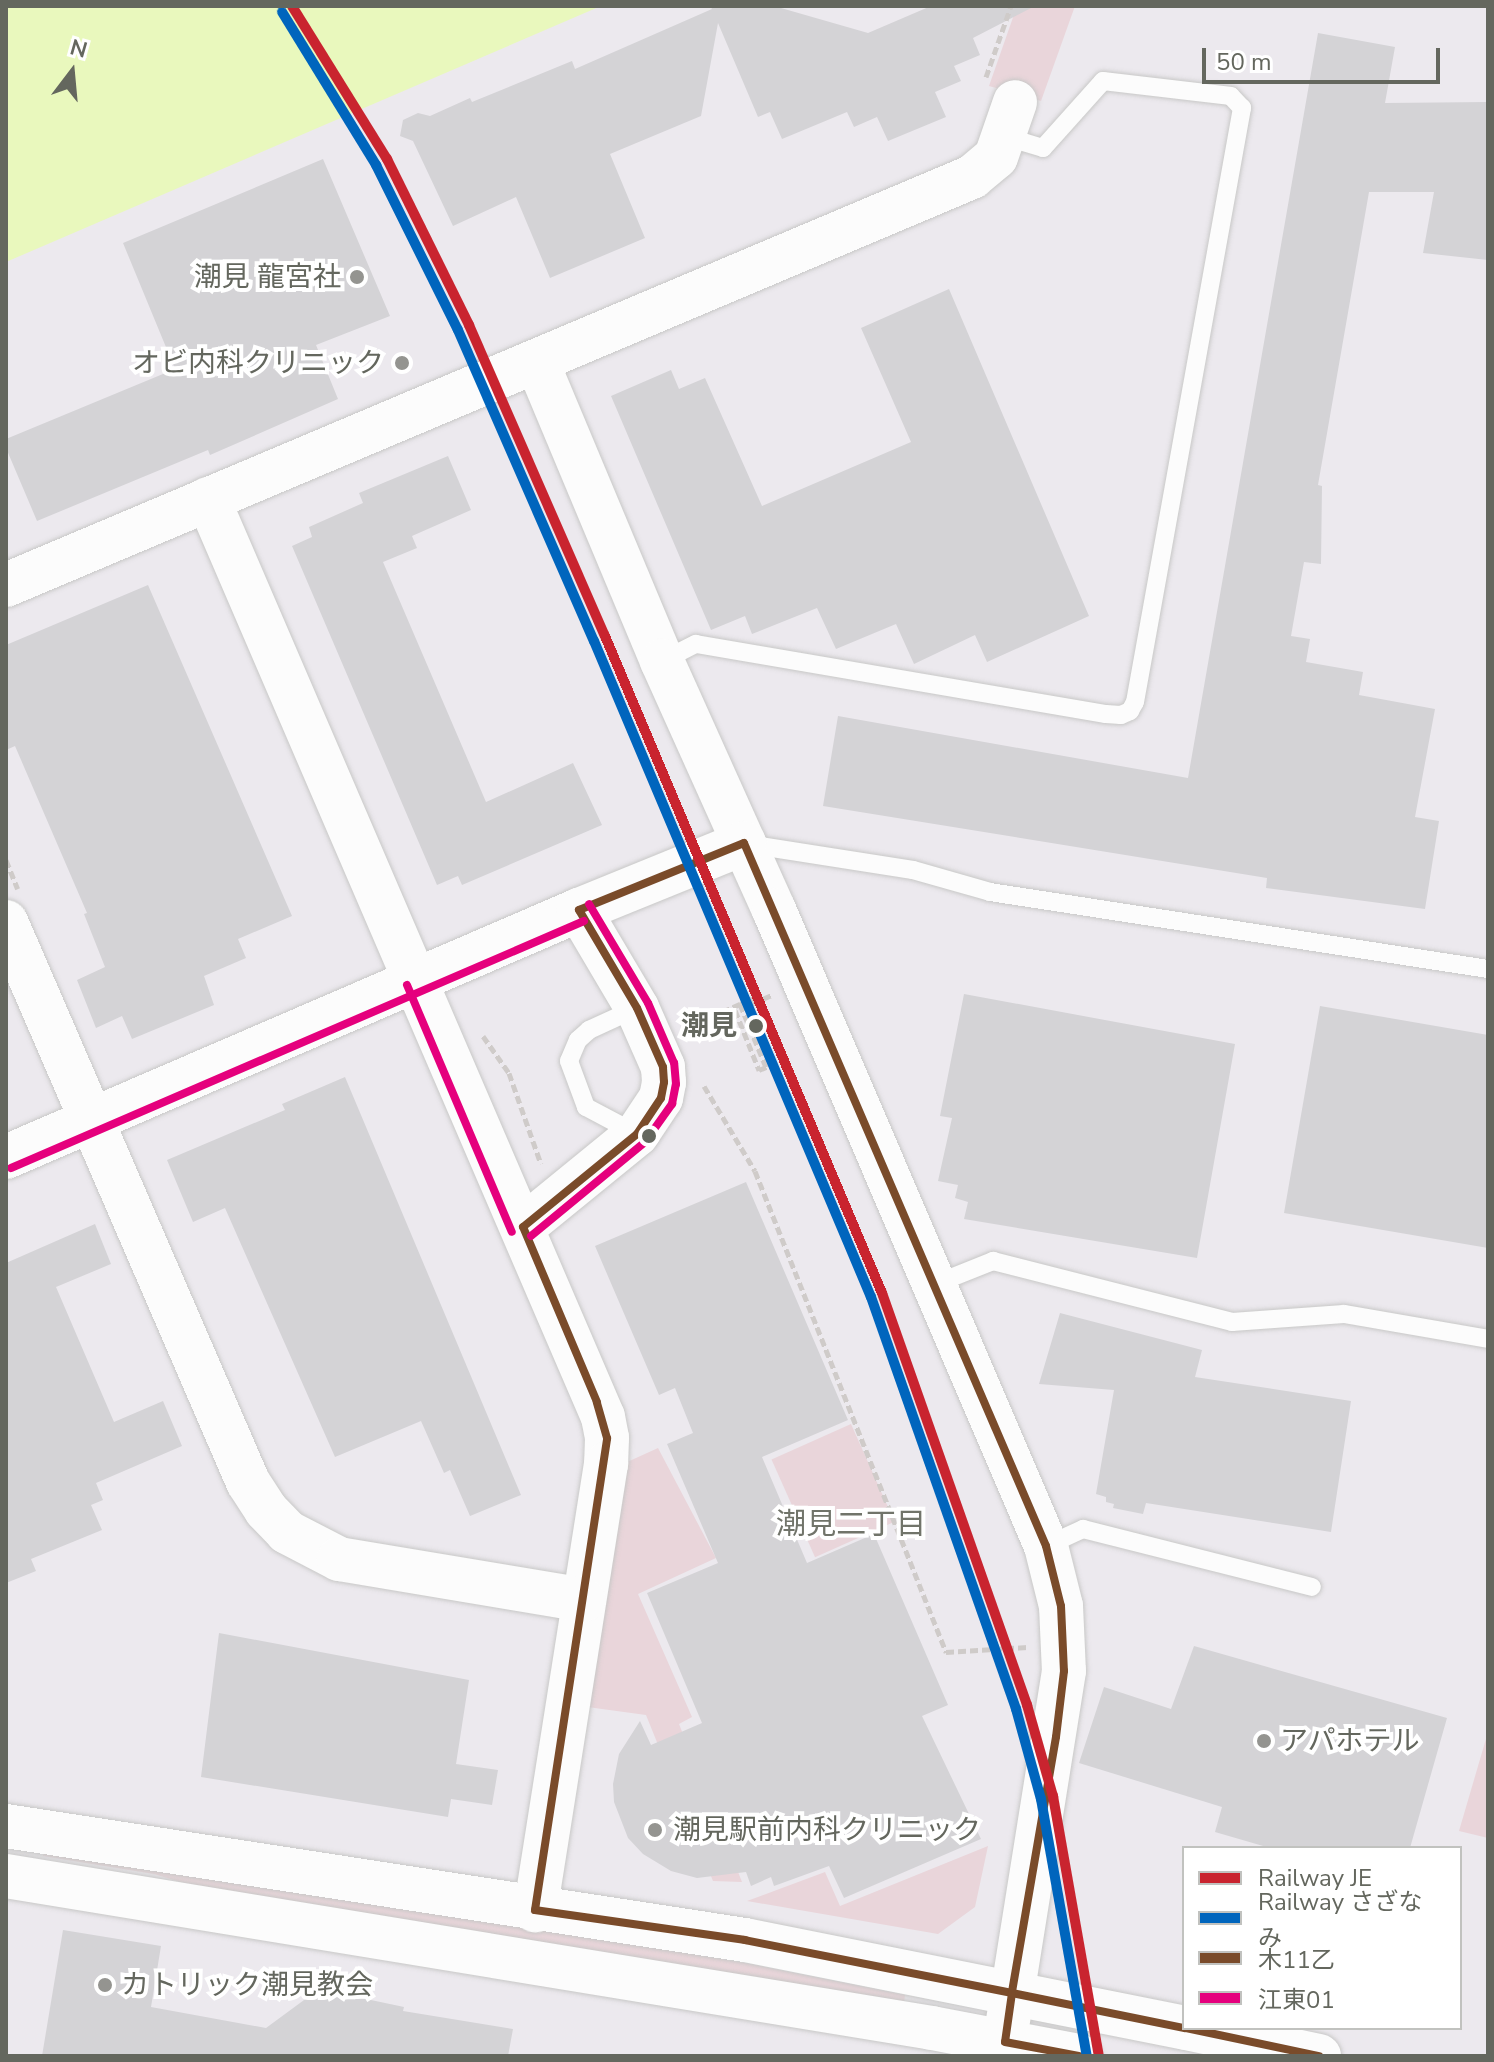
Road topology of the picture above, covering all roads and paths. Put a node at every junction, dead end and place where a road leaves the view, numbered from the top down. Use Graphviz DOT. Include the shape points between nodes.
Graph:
graph roads {
  1 [pos="1011,6"];
  2 [pos="1001,106"];
  3 [pos="537,362"];
  4 [pos="208,499"];
  5 [pos="6,585"];
  6 [pos="662,661"];
  7 [pos="744,843"];
  8 [pos="6,860"];
  9 [pos="579,910"];
  10 [pos="16,913"];
  11 [pos="1488,969"];
  12 [pos="418,980"];
  13 [pos="779,992"];
  14 [pos="753,998"];
  15 [pos="740,1004"];
  16 [pos="637,1008"];
  17 [pos="735,1010"];
  18 [pos="722,1012"];
  19 [pos="474,1024"];
  20 [pos="685,1032"];
  21 [pos="704,1086"];
  22 [pos="91,1120"];
  23 [pos="637,1134"];
  24 [pos="6,1157"];
  25 [pos="542,1167"];
  26 [pos="523,1227"];
  27 [pos="933,1285"];
  28 [pos="1488,1339"];
  29 [pos="1046,1546"];
  30 [pos="1312,1587"];
  31 [pos="584,1600"];
  32 [pos="1033,1647"];
  33 [pos="6,1826"];
  34 [pos="6,1876"];
  35 [pos="535,1910"];
  36 [pos="1012,1993"];
  37 [pos="1182,2027"];
  38 [pos="1195,2030"];
  39 [pos="1004,2049"];
  40 [pos="1079,2056"];
  41 [pos="1319,2056"];
  1 -- 2 [label="path"];
  2 -- 3 [label="street" via="990,165 972,177"];
  2 -- 6 [label="lane" via="1043,148 1103,81 1231,96 1242,108 1130,711 1106,714 696,644"];
  3 -- 4 [label="street"];
  3 -- 6 [label="street"];
  4 -- 5 [label="street"];
  4 -- 12 [label="street"];
  6 -- 7 [label="street"];
  7 -- 9 [label="street"];
  7 -- 11 [label="lane" via="913,870 990,892"];
  7 -- 27 [label="street"];
  8 -- 10 [label="path"];
  9 -- 12 [label="street"];
  9 -- 16 [label="street"];
  10 -- 22 [label="street"];
  12 -- 22 [label="street"];
  12 -- 26 [label="street"];
  13 -- 17 [label="path"];
  14 -- 15 [label="path, bridge"];
  15 -- 17 [label="path, bridge" via="766,1067 759,1070"];
  15 -- 18 [label="path"];
  16 -- 23 [label="street" via="663,1067 664,1082 661,1098"];
  16 -- 23 [label="lane" via="589,1030 571,1049 569,1061 586,1107"];
  17 -- 20 [label="path"];
  19 -- 25 [label="path" via="509,1073"];
  21 -- 32 [label="path" via="755,1171 946,1652"];
  22 -- 24 [label="street"];
  22 -- 31 [label="street" via="248,1482 287,1532 339,1559 363,1565"];
  23 -- 26 [label="street"];
  26 -- 31 [label="street" via="597,1402 607,1438"];
  27 -- 28 [label="lane" via="993,1261 1232,1322 1344,1314"];
  27 -- 29 [label="street"];
  29 -- 30 [label="lane" via="1083,1529"];
  29 -- 36 [label="street" via="1061,1606 1064,1671"];
  31 -- 35 [label="street"];
  33 -- 35 [label="street"];
  34 -- 39 [label="street"];
  35 -- 36 [label="street" via="745,1940"];
  36 -- 37 [label="street"];
  36 -- 39 [label="street"];
  38 -- 41 [label="street"];
  39 -- 40 [label="street"];
}
